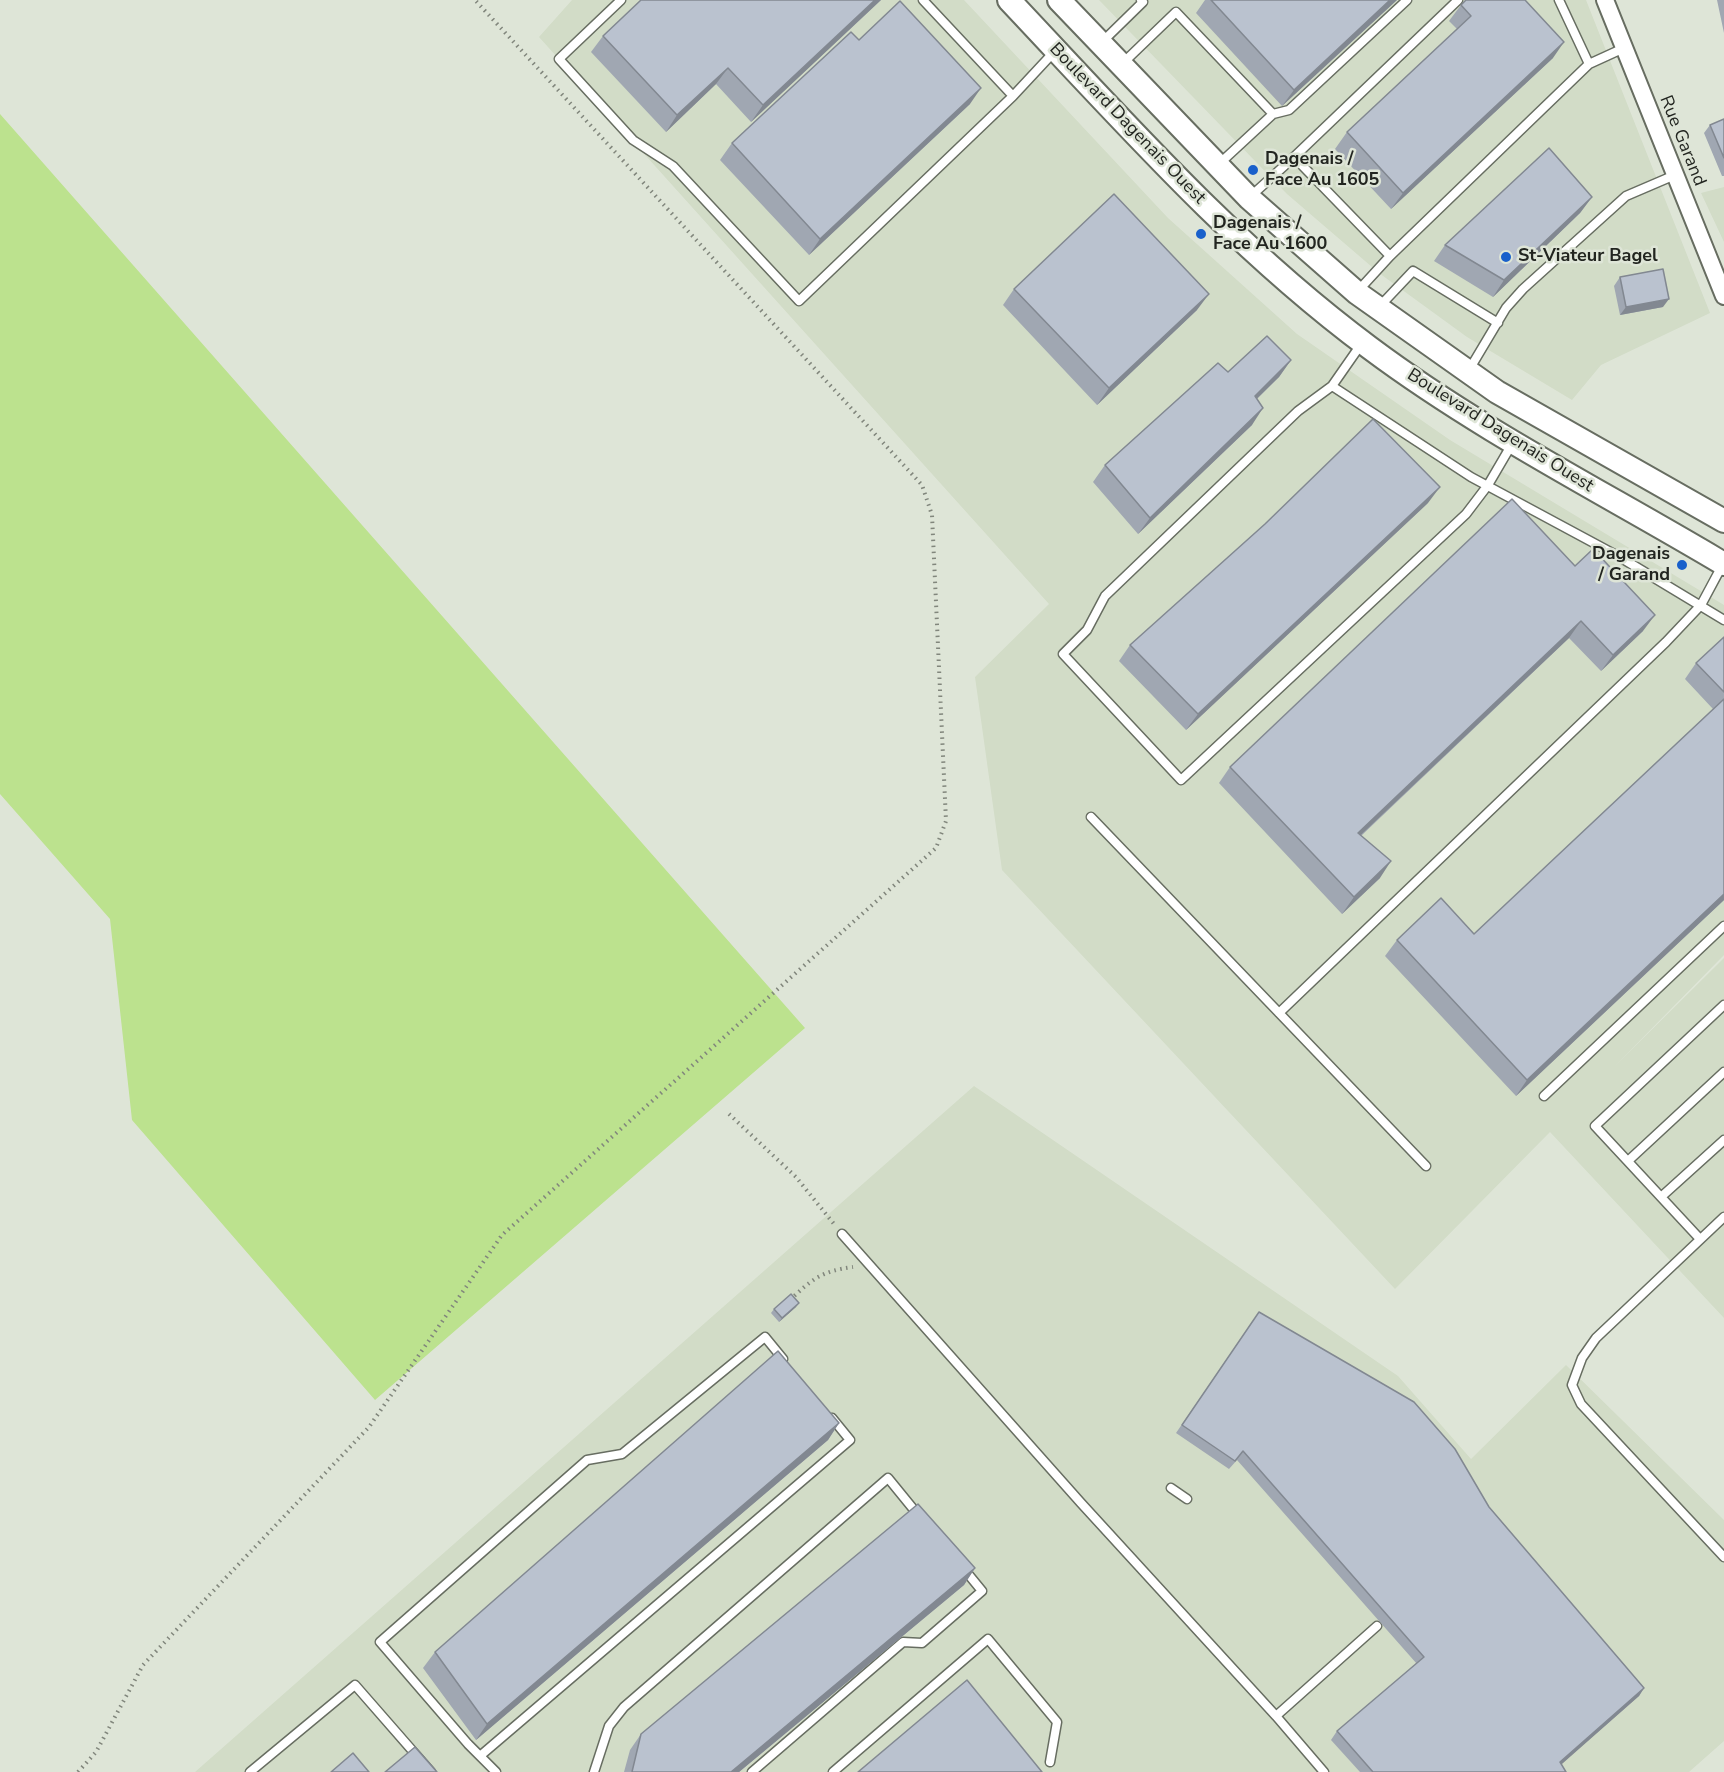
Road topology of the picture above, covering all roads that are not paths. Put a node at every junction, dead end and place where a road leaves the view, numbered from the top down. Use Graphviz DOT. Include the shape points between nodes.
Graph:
graph roads {
  1 [pos="621,0"];
  2 [pos="923,0"];
  3 [pos="1009,0"];
  4 [pos="1059,0"];
  5 [pos="1407,0"];
  6 [pos="1458,0"];
  7 [pos="1559,0"];
  8 [pos="1605,0"];
  9 [pos="1143,1"];
  10 [pos="1101,44"];
  11 [pos="1624,48"];
  12 [pos="1056,50"];
  13 [pos="1589,64"];
  14 [pos="1121,65"];
  15 [pos="1013,96"];
  16 [pos="1273,114"];
  17 [pos="1294,157"];
  18 [pos="1217,166"];
  19 [pos="1675,175"];
  20 [pos="1249,198"];
  21 [pos="1390,256"];
  22 [pos="1357,293"];
  23 [pos="1724,296"];
  24 [pos="1377,308"];
  25 [pos="1498,323"];
  26 [pos="1363,343"];
  27 [pos="1467,372"];
  28 [pos="1332,386"];
  29 [pos="1512,443"];
  30 [pos="1488,486"];
  31 [pos="1724,521"];
  32 [pos="1724,563"];
  33 [pos="1701,605"];
  34 [pos="1724,620"];
  35 [pos="1091,817"];
  36 [pos="1724,926"];
  37 [pos="1724,1005"];
  38 [pos="1279,1013"];
  39 [pos="1724,1072"];
  40 [pos="1544,1096"];
  41 [pos="1724,1140"];
  42 [pos="1628,1161"];
  43 [pos="1426,1166"];
  44 [pos="1661,1197"];
  45 [pos="1724,1217"];
  46 [pos="842,1234"];
  47 [pos="1701,1239"];
  48 [pos="787,1363"];
  49 [pos="829,1414"];
  50 [pos="1171,1488"];
  51 [pos="1187,1499"];
  52 [pos="924,1522"];
  53 [pos="1724,1557"];
  54 [pos="960,1565"];
  55 [pos="1377,1626"];
  56 [pos="1276,1716"];
  57 [pos="480,1756"];
  58 [pos="1050,1762"];
  59 [pos="250,1772"];
  60 [pos="430,1772"];
  61 [pos="496,1772"];
  62 [pos="594,1772"];
  63 [pos="752,1772"];
  64 [pos="833,1772"];
  65 [pos="1324,1772"];
  1 -- 15 [label="lane" via="559,59 633,140 673,166 799,301"];
  2 -- 15 [label="lane"];
  3 -- 12 [label="main road, Boulevard Dagenais Ouest"];
  4 -- 10 [label="main road, Boulevard Dagenais Ouest"];
  5 -- 16 [label="lane" via="1289,110"];
  6 -- 17 [label="lane"];
  7 -- 13 [label="lane"];
  8 -- 11 [label="street, Rue Garand"];
  9 -- 10 [label="lane"];
  10 -- 14 [label="main road, Boulevard Dagenais Ouest"];
  11 -- 13 [label="lane"];
  11 -- 19 [label="street, Rue Garand"];
  12 -- 15 [label="lane"];
  12 -- 26 [label="main road, Boulevard Dagenais Ouest" via="1236,236"];
  13 -- 21 [label="lane"];
  14 -- 16 [label="lane" via="1176,12"];
  14 -- 18 [label="main road, Boulevard Dagenais Ouest"];
  16 -- 18 [label="lane"];
  17 -- 20 [label="lane"];
  17 -- 21 [label="lane"];
  18 -- 20 [label="main road, Boulevard Dagenais Ouest"];
  19 -- 23 [label="street, Rue Garand"];
  19 -- 25 [label="lane" via="1626,196 1523,289"];
  20 -- 22 [label="main road, Boulevard Dagenais Ouest"];
  21 -- 22 [label="lane"];
  22 -- 24 [label="main road, Boulevard Dagenais Ouest"];
  24 -- 25 [label="lane" via="1413,271"];
  24 -- 27 [label="main road, Boulevard Dagenais Ouest"];
  25 -- 27 [label="lane"];
  26 -- 28 [label="lane"];
  26 -- 29 [label="main road, Boulevard Dagenais Ouest" via="1420,385"];
  27 -- 31 [label="main road, Boulevard Dagenais Ouest"];
  28 -- 30 [label="lane"];
  28 -- 30 [label="lane" via="1298,411 1105,596 1087,630 1063,654 1181,780 1466,514"];
  29 -- 30 [label="lane"];
  29 -- 32 [label="main road, Boulevard Dagenais Ouest"];
  30 -- 33 [label="lane"];
  32 -- 33 [label="lane"];
  33 -- 34 [label="lane"];
  33 -- 38 [label="lane"];
  35 -- 38 [label="lane"];
  36 -- 40 [label="lane"];
  37 -- 42 [label="lane" via="1595,1126"];
  38 -- 43 [label="lane"];
  39 -- 42 [label="lane"];
  41 -- 44 [label="lane"];
  42 -- 44 [label="lane"];
  44 -- 47 [label="lane"];
  45 -- 47 [label="lane"];
  46 -- 56 [label="lane"];
  47 -- 53 [label="lane" via="1596,1338 1582,1358 1572,1385 1581,1404"];
  48 -- 57 [label="lane" via="765,1337 622,1454 586,1460 380,1642"];
  49 -- 57 [label="lane" via="850,1440"];
  50 -- 51 [label="lane"];
  52 -- 62 [label="lane" via="888,1478 624,1707 609,1726"];
  54 -- 63 [label="lane" via="982,1591 922,1643 903,1642"];
  55 -- 56 [label="lane"];
  56 -- 65 [label="lane"];
  57 -- 61 [label="lane"];
  58 -- 64 [label="lane" via="1057,1722 988,1639"];
  59 -- 60 [label="lane" via="355,1685"];
}
